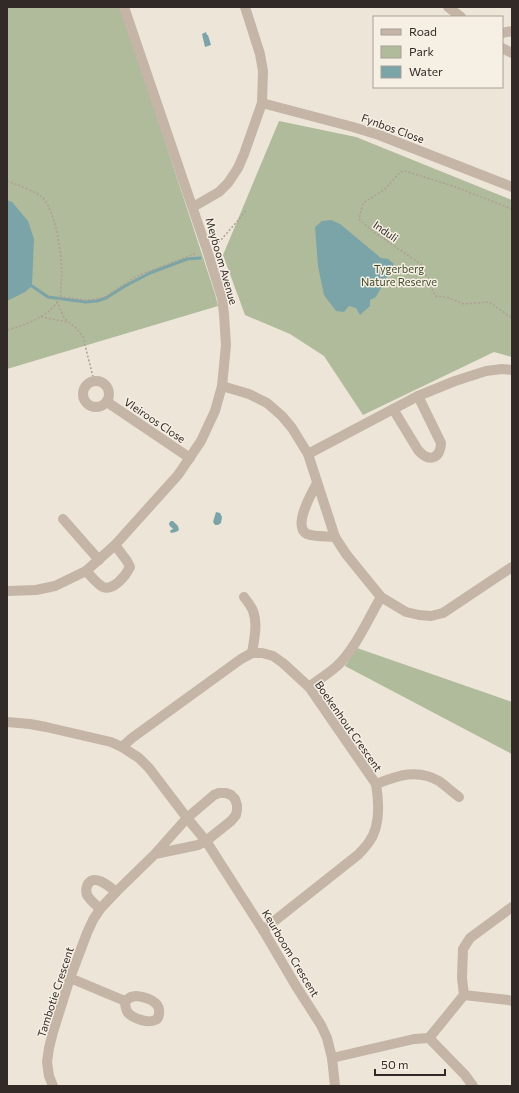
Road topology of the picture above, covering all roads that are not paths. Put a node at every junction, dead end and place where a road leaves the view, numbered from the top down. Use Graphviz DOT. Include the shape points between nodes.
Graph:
graph roads {
  1 [pos="124,7"];
  2 [pos="245,7"];
  3 [pos="448,7"];
  4 [pos="460,16"];
  5 [pos="503,48"];
  6 [pos="512,53"];
  7 [pos="262,102"];
  8 [pos="512,187"];
  9 [pos="192,207"];
  10 [pos="512,370"];
  11 [pos="222,386"];
  12 [pos="418,396"];
  13 [pos="107,402"];
  14 [pos="393,409"];
  15 [pos="308,454"];
  16 [pos="190,458"];
  17 [pos="317,483"];
  18 [pos="63,519"];
  19 [pos="335,537"];
  20 [pos="115,545"];
  21 [pos="99,560"];
  22 [pos="512,567"];
  23 [pos="86,572"];
  24 [pos="7,591"];
  25 [pos="381,597"];
  26 [pos="244,598"];
  27 [pos="252,653"];
  28 [pos="309,687"];
  29 [pos="7,722"];
  30 [pos="122,747"];
  31 [pos="376,784"];
  32 [pos="458,797"];
  33 [pos="187,818"];
  34 [pos="206,841"];
  35 [pos="155,854"];
  36 [pos="116,892"];
  37 [pos="512,907"];
  38 [pos="100,909"];
  39 [pos="263,930"];
  40 [pos="70,978"];
  41 [pos="464,995"];
  42 [pos="125,1001"];
  43 [pos="512,1001"];
  44 [pos="429,1038"];
  45 [pos="332,1058"];
  46 [pos="53,1086"];
  47 [pos="336,1086"];
  48 [pos="473,1086"];
  1 -- 9 [label="street, Meyboom Avenue"];
  2 -- 7 [label="street" via="260,54"];
  3 -- 4 [label="street"];
  5 -- 6 [label="street"];
  7 -- 8 [label="street, Fynbos Close" via="379,135"];
  7 -- 9 [label="street" via="238,168 219,192"];
  9 -- 11 [label="street, Meyboom Avenue" via="222,298 226,345"];
  10 -- 12 [label="street" via="486,371"];
  11 -- 15 [label="street" via="266,402 292,428"];
  11 -- 16 [label="street, Meyboom Avenue" via="209,425"];
  12 -- 14 [label="street"];
  12 -- 14 [label="street" via="441,443 441,449 433,457 422,456"];
  13 -- 13 [label="street, Vleiroos Close" via="109,393 106,385 98,381 86,385 83,397 85,401 96,407"];
  13 -- 16 [label="street, Vleiroos Close"];
  14 -- 15 [label="street"];
  15 -- 17 [label="street"];
  16 -- 20 [label="street, Meyboom Avenue" via="178,475"];
  17 -- 19 [label="street"];
  17 -- 19 [label="street" via="303,514 301,525 308,534"];
  18 -- 21 [label="street"];
  19 -- 25 [label="street"];
  20 -- 21 [label="street, Meyboom Avenue"];
  20 -- 23 [label="street" via="130,567 126,574 112,586 103,587"];
  21 -- 23 [label="street, Meyboom Avenue"];
  22 -- 25 [label="street" via="443,613 431,616 406,612"];
  23 -- 24 [label="street, Meyboom Avenue" via="55,586 36,590"];
  25 -- 28 [label="street" via="346,656"];
  26 -- 27 [label="street" via="251,606 255,618"];
  27 -- 28 [label="street, Boekenhout Crescent" via="273,656"];
  27 -- 30 [label="street"];
  28 -- 31 [label="street, Boekenhout Crescent"];
  29 -- 30 [label="street, Keurboom Crescent" via="54,729 111,742"];
  30 -- 33 [label="street, Keurboom Crescent" via="149,768"];
  31 -- 32 [label="street" via="412,773 439,781"];
  31 -- 39 [label="street, Boekenhout Crescent" via="378,814 376,828 370,841 359,854"];
  33 -- 34 [label="street, Keurboom Crescent"];
  33 -- 34 [label="street" via="219,793 226,793 235,799 238,804 236,815"];
  33 -- 35 [label="street, Tambotie Crescent"];
  34 -- 35 [label="street"];
  34 -- 39 [label="street, Keurboom Crescent"];
  35 -- 36 [label="street, Tambotie Crescent"];
  36 -- 38 [label="street, Tambotie Crescent"];
  36 -- 38 [label="street" via="101,881 92,880 88,884 86,892"];
  37 -- 41 [label="street" via="470,938 463,949"];
  38 -- 40 [label="street, Tambotie Crescent" via="87,933"];
  39 -- 45 [label="street, Keurboom Crescent" via="321,1025"];
  40 -- 42 [label="street"];
  40 -- 46 [label="street, Tambotie Crescent" via="49,1048 47,1062"];
  41 -- 43 [label="street"];
  41 -- 44 [label="street"];
  44 -- 45 [label="street" via="396,1042"];
  44 -- 48 [label="street"];
  45 -- 47 [label="street, Keurboom Crescent"];
}
